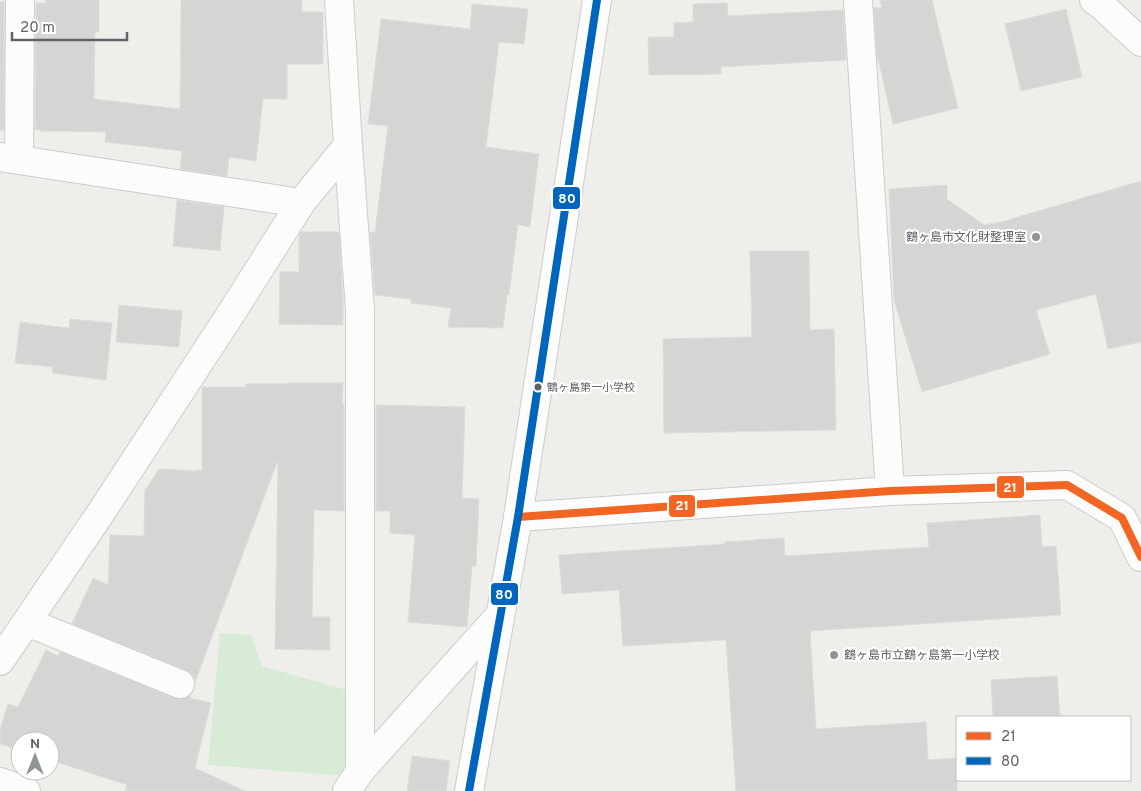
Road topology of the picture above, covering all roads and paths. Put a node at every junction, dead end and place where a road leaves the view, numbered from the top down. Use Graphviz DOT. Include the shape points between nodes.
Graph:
graph roads {
  1 [pos="20,0"];
  2 [pos="339,0"];
  3 [pos="597,0"];
  4 [pos="858,0"];
  5 [pos="1094,0"];
  6 [pos="1141,42"];
  7 [pos="348,145"];
  8 [pos="10,158"];
  9 [pos="301,203"];
  10 [pos="890,491"];
  11 [pos="518,517"];
  12 [pos="1141,557"];
  13 [pos="500,615"];
  14 [pos="27,622"];
  15 [pos="0,661"];
  16 [pos="180,684"];
  17 [pos="353,781"];
  18 [pos="0,782"];
  19 [pos="26,791"];
  20 [pos="468,791"];
  1 -- 8 [label="street"];
  2 -- 7 [label="street"];
  3 -- 11 [label="street"];
  4 -- 10 [label="street"];
  5 -- 6 [label="street"];
  7 -- 9 [label="street"];
  7 -- 17 [label="street" via="360,310"];
  8 -- 9 [label="street"];
  9 -- 14 [label="street"];
  10 -- 11 [label="street"];
  10 -- 12 [label="street" via="1067,484 1122,518"];
  11 -- 13 [label="street"];
  13 -- 17 [label="street"];
  13 -- 20 [label="street"];
  14 -- 15 [label="street"];
  14 -- 16 [label="street"];
  18 -- 19 [label="street"];
}
